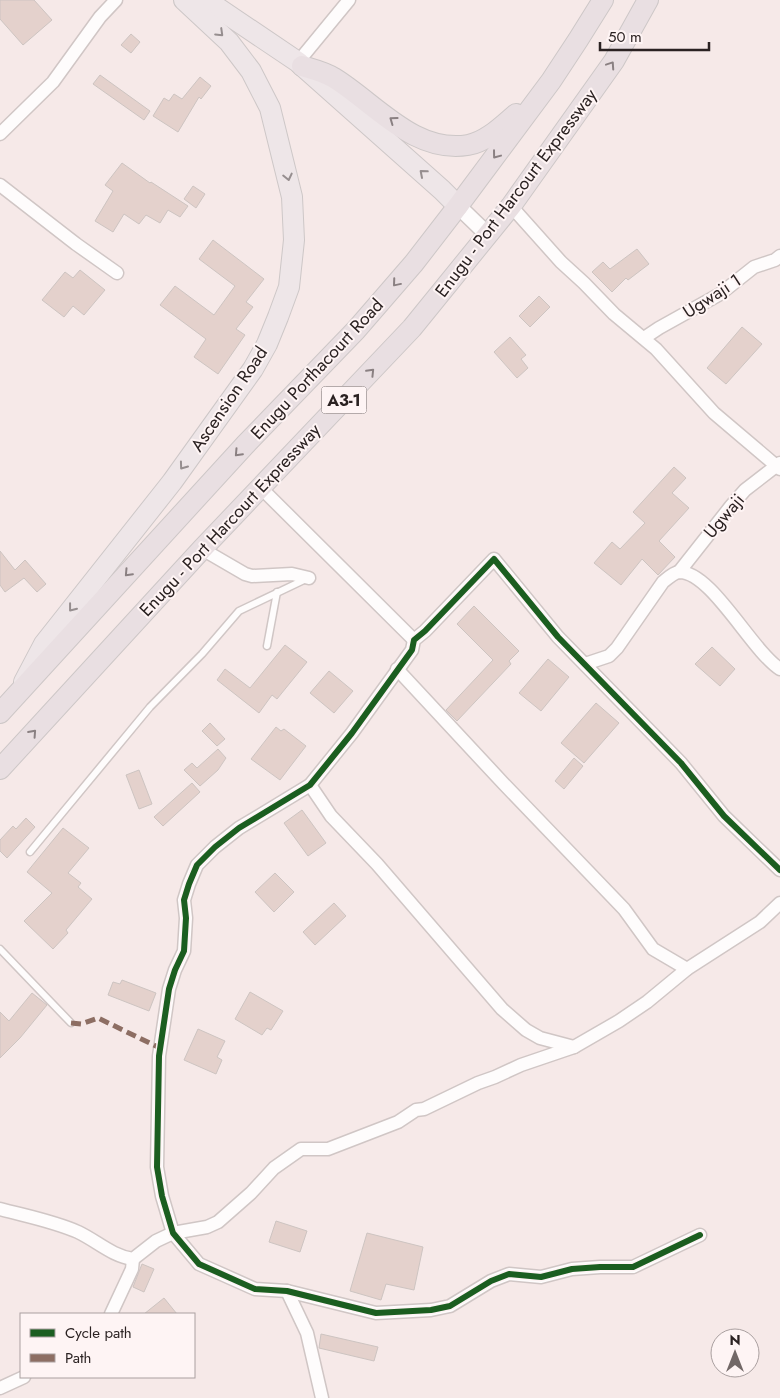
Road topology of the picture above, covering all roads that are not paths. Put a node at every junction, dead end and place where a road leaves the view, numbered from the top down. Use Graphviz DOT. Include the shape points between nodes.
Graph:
graph roads {
  1 [pos="116,0"];
  2 [pos="184,0"];
  3 [pos="206,0"];
  4 [pos="349,0"];
  5 [pos="603,0"];
  6 [pos="648,0"];
  7 [pos="300,64"];
  8 [pos="541,94"];
  9 [pos="0,134"];
  10 [pos="0,186"];
  11 [pos="458,206"];
  12 [pos="511,206"];
  13 [pos="488,235"];
  14 [pos="778,260"];
  15 [pos="117,273"];
  16 [pos="644,338"];
  17 [pos="778,466"];
  18 [pos="260,487"];
  19 [pos="202,549"];
  20 [pos="679,572"];
  21 [pos="309,578"];
  22 [pos="277,592"];
  23 [pos="414,640"];
  24 [pos="266,646"];
  25 [pos="585,664"];
  26 [pos="397,669"];
  27 [pos="780,669"];
  28 [pos="19,691"];
  29 [pos="0,712"];
  30 [pos="0,769"];
  31 [pos="310,785"];
  32 [pos="30,852"];
  33 [pos="780,870"];
  34 [pos="780,903"];
  35 [pos="0,949"];
  36 [pos="687,969"];
  37 [pos="71,1023"];
  38 [pos="574,1047"];
  39 [pos="0,1209"];
  40 [pos="190,1230"];
  41 [pos="173,1233"];
  42 [pos="700,1235"];
  43 [pos="182,1243"];
  44 [pos="133,1259"];
  45 [pos="287,1291"];
  46 [pos="111,1313"];
  47 [pos="22,1378"];
  48 [pos="0,1388"];
  49 [pos="322,1398"];
  1 -- 9 [label="street" via="100,16 53,82"];
  2 -- 28 [label="main road, Ascension Road, one-way" via="229,42 251,71 270,108 292,197 294,240 288,287 267,344 253,369 172,482 44,644"];
  3 -- 7 [label="main road"];
  4 -- 7 [label="street"];
  5 -- 8 [label="highway, Enugu Porthacourt Road / A3-1"];
  12 -- 6 [label="highway, Enugu - Port Harcourt Expressway / A3-1, one-way" via="614,61"];
  8 -- 7 [label="highway, one-way" via="494,133 469,145 445,146 421,139 332,76"];
  11 -- 7 [label="main road, one-way"];
  8 -- 11 [label="highway, Enugu Porthacourt Road / A3-1, one-way"];
  10 -- 15 [label="street"];
  11 -- 13 [label="street"];
  11 -- 28 [label="highway, Enugu Porthacourt Road / A3-1, one-way" via="356,330 245,445"];
  12 -- 13 [label="highway, Enugu - Port Harcourt Expressway / A3-1"];
  12 -- 16 [label="street" via="561,262 614,314"];
  18 -- 13 [label="highway, Enugu - Port Harcourt Expressway / A3-1, one-way" via="412,328"];
  14 -- 16 [label="street, Ugwaji 1" via="754,267 715,297"];
  16 -- 17 [label="street" via="714,413"];
  17 -- 20 [label="street, Ugwaji" via="731,506"];
  18 -- 19 [label="highway, Enugu - Port Harcourt Expressway / A3-1"];
  18 -- 23 [label="street"];
  19 -- 21 [label="street" via="252,576 292,574"];
  30 -- 19 [label="highway, Enugu - Port Harcourt Expressway / A3-1, one-way"];
  20 -- 25 [label="street, Ugwaji" via="663,582 609,656"];
  20 -- 27 [label="street" via="700,580 710,589 749,638"];
  21 -- 22 [label="lane"];
  22 -- 24 [label="lane"];
  22 -- 32 [label="lane" via="240,611 150,708"];
  23 -- 25 [label="street" via="494,559 558,637"];
  23 -- 26 [label="street" via="412,650"];
  25 -- 33 [label="street" via="681,763 724,816"];
  26 -- 31 [label="street"];
  26 -- 36 [label="street" via="624,909 653,950"];
  28 -- 29 [label="highway, Enugu Porthacourt Road / A3-1"];
  31 -- 38 [label="street" via="331,816 502,1008 540,1038"];
  31 -- 41 [label="street" via="239,828 215,847 197,865 184,900 184,951 169,989 159,1056 157,1167"];
  34 -- 36 [label="street" via="744,934"];
  35 -- 37 [label="lane"];
  36 -- 38 [label="street" via="647,1002"];
  38 -- 40 [label="street" via="521,1065 416,1110 398,1122 328,1149 301,1149 274,1168 218,1222"];
  39 -- 44 [label="street" via="69,1229 116,1255"];
  40 -- 41 [label="street"];
  40 -- 43 [label="street"];
  41 -- 43 [label="street"];
  41 -- 44 [label="street" via="156,1241"];
  42 -- 45 [label="street" via="633,1267 572,1269 541,1277 509,1274 450,1306 431,1310 368,1312"];
  43 -- 45 [label="street" via="199,1264 255,1289"];
  44 -- 46 [label="street" via="132,1270"];
  45 -- 49 [label="street" via="307,1333"];
  47 -- 48 [label="street"];
}
